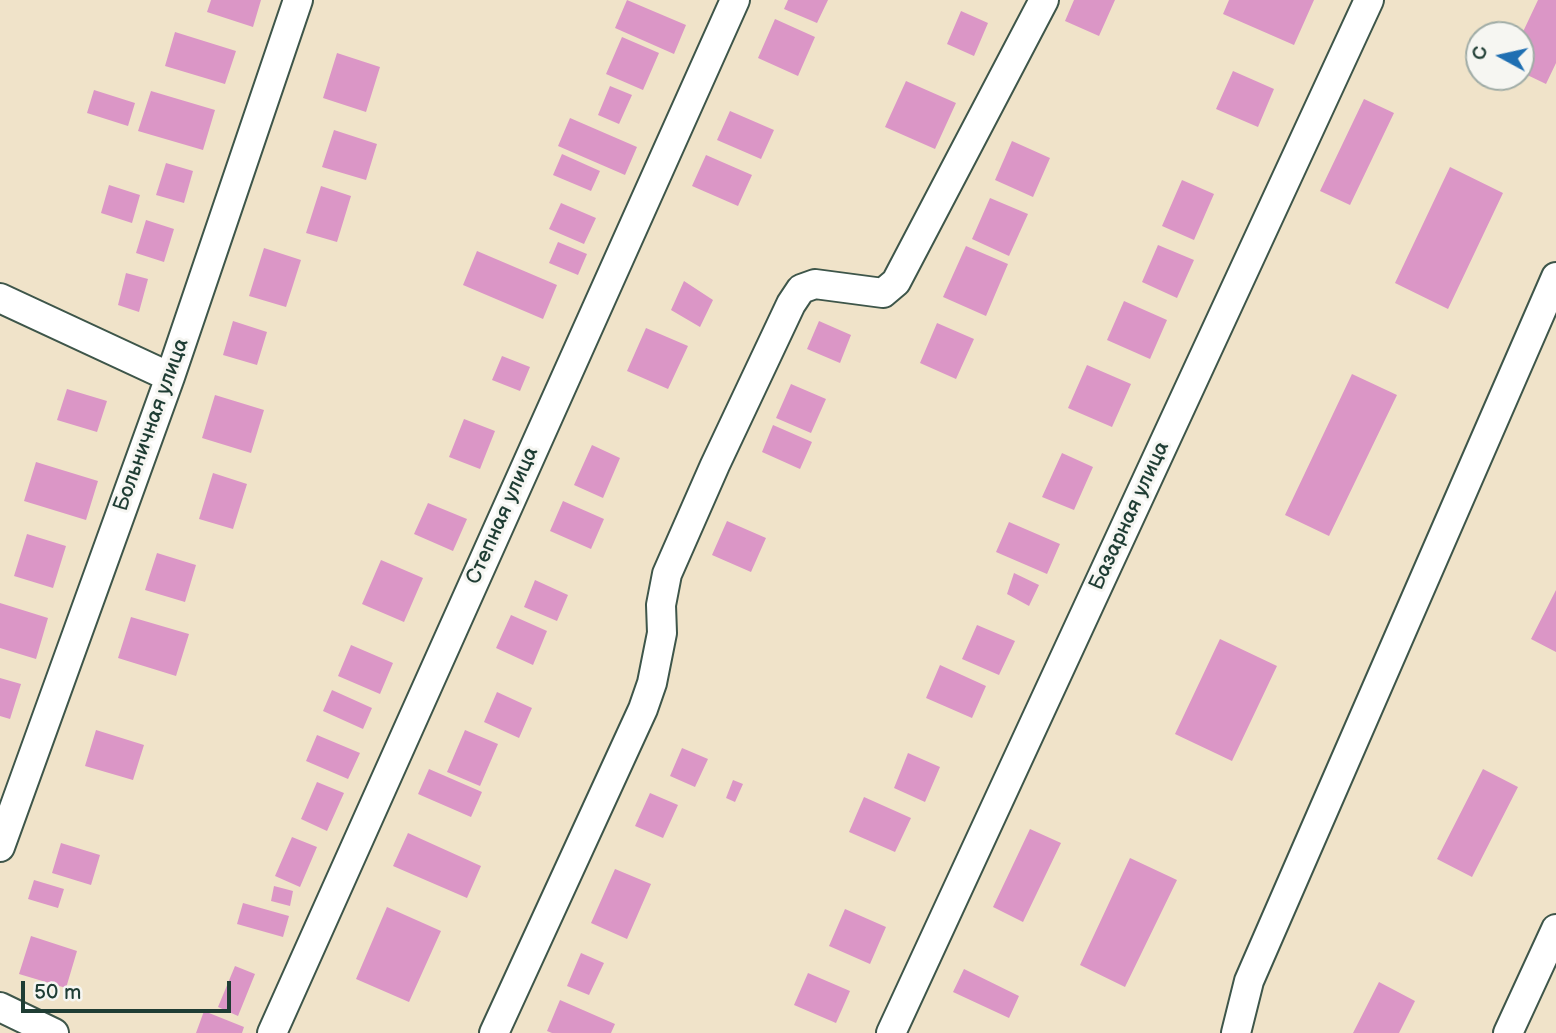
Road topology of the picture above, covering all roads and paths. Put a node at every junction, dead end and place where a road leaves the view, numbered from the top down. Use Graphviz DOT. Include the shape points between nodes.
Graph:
graph roads {
  1 [pos="298,0"];
  2 [pos="735,0"];
  3 [pos="1044,0"];
  4 [pos="1369,0"];
  5 [pos="1556,276"];
  6 [pos="0,298"];
  7 [pos="170,377"];
  8 [pos="0,847"];
  9 [pos="1556,929"];
  10 [pos="0,1007"];
  11 [pos="54,1033"];
  12 [pos="272,1033"];
  13 [pos="494,1033"];
  14 [pos="891,1033"];
  15 [pos="1236,1033"];
  16 [pos="1508,1033"];
  1 -- 7 [label="street, Больничная улица"];
  2 -- 12 [label="street, Степная улица"];
  3 -- 13 [label="street" via="896,282 883,293 815,284 801,289 790,304 667,574 662,633 643,709"];
  4 -- 14 [label="street, Базарная улица"];
  5 -- 15 [label="street" via="1250,981"];
  6 -- 7 [label="street"];
  7 -- 8 [label="street, Больничная улица"];
  9 -- 16 [label="street"];
  10 -- 11 [label="street"];
}
